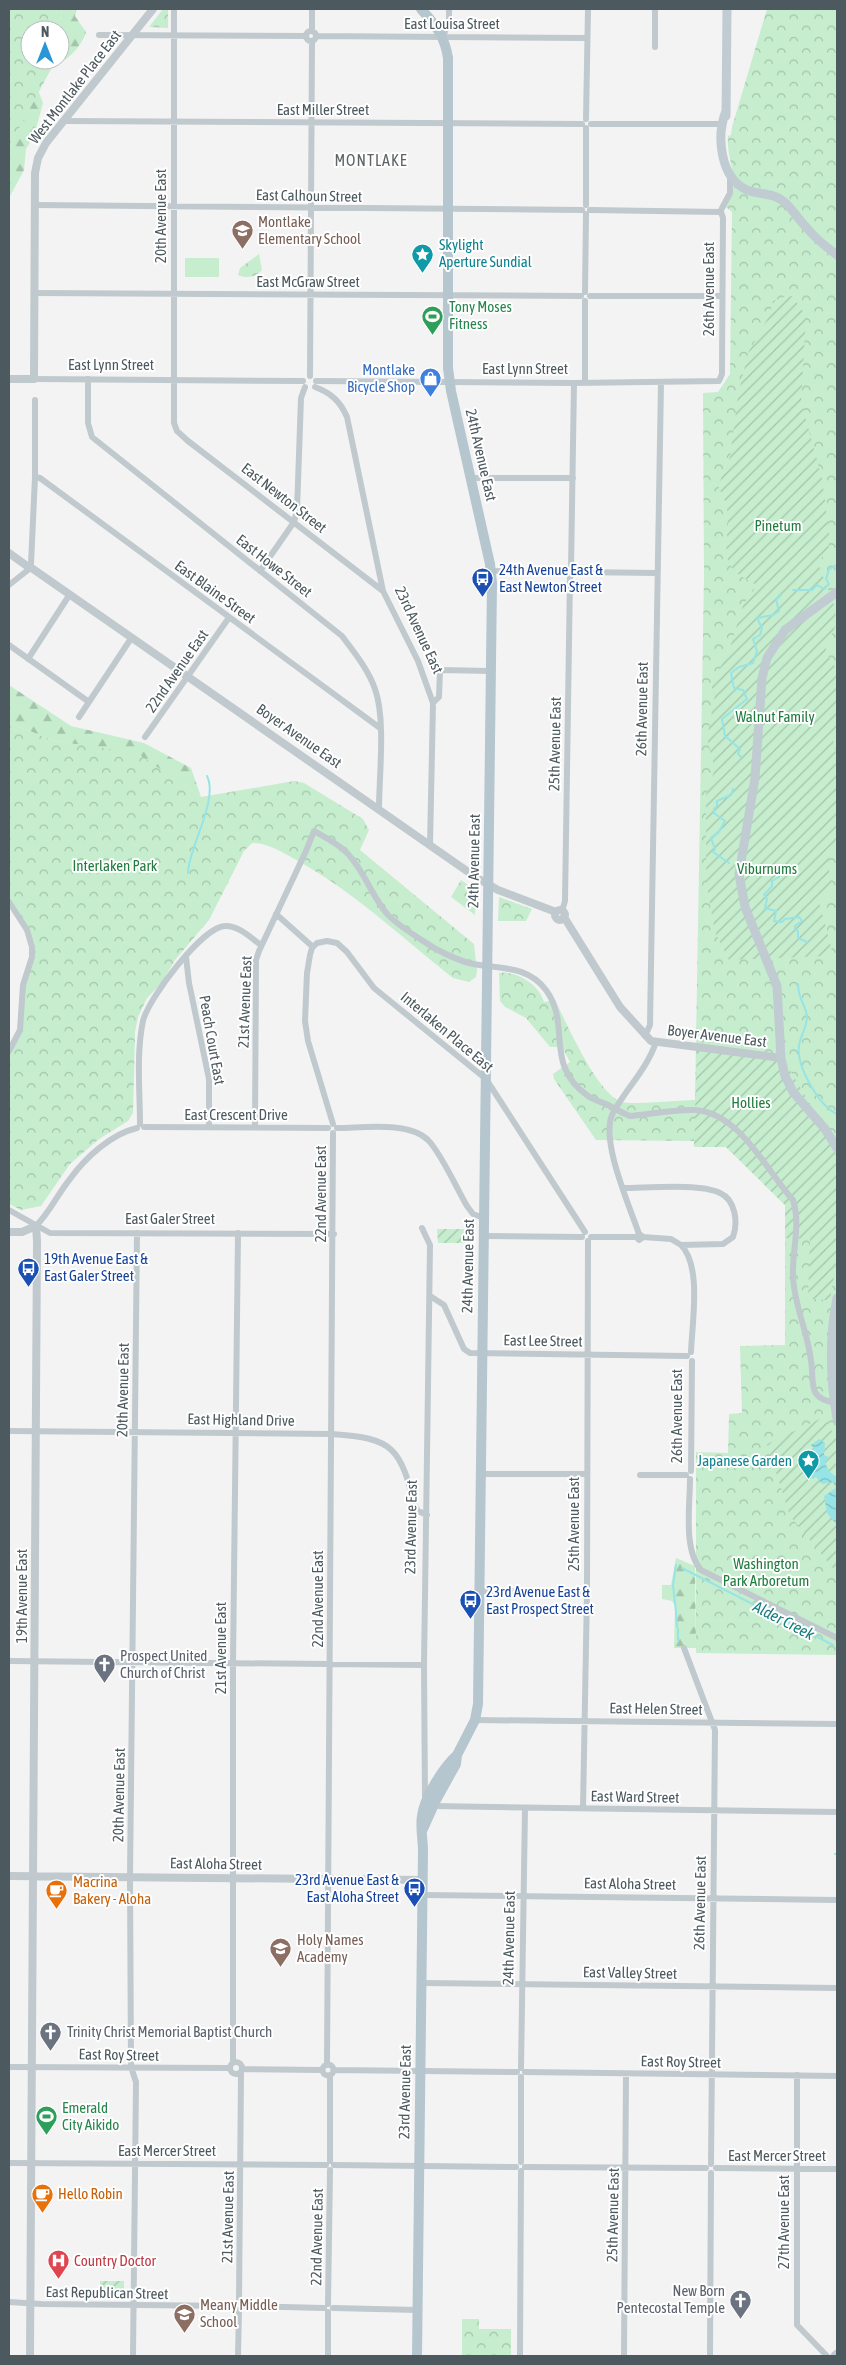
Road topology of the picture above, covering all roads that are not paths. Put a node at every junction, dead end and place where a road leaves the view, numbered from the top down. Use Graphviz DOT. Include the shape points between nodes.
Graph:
graph roads {
  1 [pos="153,9"];
  2 [pos="174,9"];
  3 [pos="312,9"];
  4 [pos="422,9"];
  5 [pos="449,9"];
  6 [pos="588,9"];
  7 [pos="656,9"];
  8 [pos="727,9"];
  9 [pos="132,34"];
  10 [pos="99,35"];
  11 [pos="174,35"];
  12 [pos="312,36"];
  13 [pos="443,37"];
  14 [pos="587,38"];
  15 [pos="656,47"];
  16 [pos="726,111"];
  17 [pos="64,121"];
  18 [pos="173,122"];
  19 [pos="311,122"];
  20 [pos="448,124"];
  21 [pos="586,124"];
  22 [pos="722,124"];
  23 [pos="723,146"];
  24 [pos="730,177"];
  25 [pos="35,206"];
  26 [pos="173,206"];
  27 [pos="311,208"];
  28 [pos="448,210"];
  29 [pos="586,210"];
  30 [pos="718,211"];
  31 [pos="837,255"];
  32 [pos="34,293"];
  33 [pos="173,293"];
  34 [pos="310,294"];
  35 [pos="448,296"];
  36 [pos="585,296"];
  37 [pos="722,296"];
  38 [pos="722,367"];
  39 [pos="310,376"];
  40 [pos="9,379"];
  41 [pos="34,379"];
  42 [pos="88,379"];
  43 [pos="173,379"];
  44 [pos="449,382"];
  45 [pos="586,382"];
  46 [pos="661,382"];
  47 [pos="574,383"];
  48 [pos="304,384"];
  49 [pos="316,384"];
  50 [pos="36,400"];
  51 [pos="174,423"];
  52 [pos="35,477"];
  53 [pos="471,478"];
  54 [pos="572,478"];
  55 [pos="294,522"];
  56 [pos="9,553"];
  57 [pos="30,567"];
  58 [pos="260,571"];
  59 [pos="491,571"];
  60 [pos="570,572"];
  61 [pos="657,573"];
  62 [pos="9,585"];
  63 [pos="383,590"];
  64 [pos="837,592"];
  65 [pos="70,594"];
  66 [pos="228,618"];
  67 [pos="132,637"];
  68 [pos="9,645"];
  69 [pos="28,659"];
  70 [pos="491,671"];
  71 [pos="188,676"];
  72 [pos="89,702"];
  73 [pos="433,703"];
  74 [pos="80,717"];
  75 [pos="380,728"];
  76 [pos="145,738"];
  77 [pos="379,809"];
  78 [pos="430,845"];
  79 [pos="488,885"];
  80 [pos="9,902"];
  81 [pos="276,914"];
  82 [pos="560,914"];
  83 [pos="261,945"];
  84 [pos="313,947"];
  85 [pos="186,957"];
  86 [pos="487,965"];
  87 [pos="645,1036"];
  88 [pos="656,1042"];
  89 [pos="9,1051"];
  90 [pos="781,1058"];
  91 [pos="486,1079"];
  92 [pos="140,1126"];
  93 [pos="209,1127"];
  94 [pos="255,1127"];
  95 [pos="333,1128"];
  96 [pos="837,1148"];
  97 [pos="623,1188"];
  98 [pos="9,1210"];
  99 [pos="484,1218"];
  100 [pos="36,1226"];
  101 [pos="422,1228"];
  102 [pos="9,1232"];
  103 [pos="137,1233"];
  104 [pos="238,1233"];
  105 [pos="334,1234"];
  106 [pos="484,1236"];
  107 [pos="586,1236"];
  108 [pos="640,1236"];
  109 [pos="681,1245"];
  110 [pos="430,1296"];
  111 [pos="837,1298"];
  112 [pos="482,1353"];
  113 [pos="588,1355"];
  114 [pos="690,1356"];
  115 [pos="834,1403"];
  116 [pos="837,1419"];
  117 [pos="9,1432"];
  118 [pos="37,1432"];
  119 [pos="135,1432"];
  120 [pos="236,1433"];
  121 [pos="332,1434"];
  122 [pos="481,1474"];
  123 [pos="587,1474"];
  124 [pos="640,1475"];
  125 [pos="689,1475"];
  126 [pos="426,1515"];
  127 [pos="480,1591"];
  128 [pos="586,1592"];
  129 [pos="837,1638"];
  130 [pos="684,1648"];
  131 [pos="9,1661"];
  132 [pos="36,1661"];
  133 [pos="133,1662"];
  134 [pos="233,1663"];
  135 [pos="330,1664"];
  136 [pos="424,1664"];
  137 [pos="475,1720"];
  138 [pos="584,1721"];
  139 [pos="712,1723"];
  140 [pos="837,1724"];
  141 [pos="429,1805"];
  142 [pos="525,1808"];
  143 [pos="583,1808"];
  144 [pos="715,1810"];
  145 [pos="837,1812"];
  146 [pos="9,1876"];
  147 [pos="32,1876"];
  148 [pos="130,1877"];
  149 [pos="232,1878"];
  150 [pos="327,1879"];
  151 [pos="423,1880"];
  152 [pos="422,1895"];
  153 [pos="524,1896"];
  154 [pos="715,1898"];
  155 [pos="837,1900"];
  156 [pos="422,1983"];
  157 [pos="523,1984"];
  158 [pos="713,1987"];
  159 [pos="837,1988"];
  160 [pos="231,2066"];
  161 [pos="9,2067"];
  162 [pos="32,2067"];
  163 [pos="324,2067"];
  164 [pos="131,2068"];
  165 [pos="242,2071"];
  166 [pos="420,2071"];
  167 [pos="332,2072"];
  168 [pos="521,2072"];
  169 [pos="626,2074"];
  170 [pos="712,2075"];
  171 [pos="796,2075"];
  172 [pos="837,2076"];
  173 [pos="9,2163"];
  174 [pos="32,2163"];
  175 [pos="136,2164"];
  176 [pos="242,2164"];
  177 [pos="330,2165"];
  178 [pos="420,2166"];
  179 [pos="521,2167"];
  180 [pos="626,2168"];
  181 [pos="711,2168"];
  182 [pos="797,2169"];
  183 [pos="837,2169"];
  184 [pos="9,2302"];
  185 [pos="31,2303"];
  186 [pos="134,2306"];
  187 [pos="239,2306"];
  188 [pos="328,2308"];
  189 [pos="418,2310"];
  190 [pos="30,2356"];
  191 [pos="133,2356"];
  192 [pos="238,2356"];
  193 [pos="328,2356"];
  194 [pos="417,2356"];
  195 [pos="520,2356"];
  196 [pos="624,2356"];
  197 [pos="710,2356"];
  198 [pos="827,2356"];
  1 -- 9 [label="street, West Montlake Place East"];
  2 -- 11 [label="street, 20th Avenue East"];
  3 -- 12 [label="street"];
  4 -- 13 [label="main road"];
  5 -- 13 [label="street, 24th Avenue East"];
  6 -- 14 [label="street"];
  7 -- 15 [label="street"];
  8 -- 16 [label="main road"];
  9 -- 10 [label="street, East Louisa Street"];
  9 -- 11 [label="street, East Louisa Street"];
  9 -- 17 [label="street, West Montlake Place East"];
  11 -- 12 [label="street, East Louisa Street"];
  11 -- 18 [label="street, 20th Avenue East"];
  12 -- 13 [label="street, East Louisa Street"];
  12 -- 19 [label="street"];
  13 -- 14 [label="street, East Louisa Street"];
  13 -- 20 [label="main road, 24th Avenue East" via="448,58"];
  14 -- 21 [label="street"];
  16 -- 22 [label="main road"];
  16 -- 23 [label="main road"];
  17 -- 18 [label="street, East Miller Street"];
  17 -- 25 [label="street, West Montlake Place East" via="38,158"];
  18 -- 19 [label="street, East Miller Street"];
  18 -- 26 [label="street, 20th Avenue East"];
  19 -- 20 [label="street, East Miller Street"];
  19 -- 27 [label="street"];
  20 -- 21 [label="street, East Miller Street"];
  20 -- 28 [label="main road, 24th Avenue East"];
  21 -- 22 [label="street, East Miller Street"];
  21 -- 29 [label="street"];
  22 -- 23 [label="main road"];
  23 -- 24 [label="main road"];
  24 -- 30 [label="street" via="730,193"];
  24 -- 31 [label="main road" via="747,190 784,201 805,226"];
  25 -- 26 [label="street, East Calhoun Street"];
  25 -- 32 [label="street"];
  26 -- 27 [label="street, East Calhoun Street"];
  26 -- 33 [label="street, 20th Avenue East"];
  27 -- 28 [label="street, East Calhoun Street"];
  27 -- 34 [label="street"];
  28 -- 29 [label="street, East Calhoun Street"];
  28 -- 35 [label="main road, 24th Avenue East"];
  29 -- 30 [label="street, East Calhoun Street"];
  29 -- 36 [label="street"];
  30 -- 37 [label="street, 26th Avenue East" via="723,218"];
  32 -- 33 [label="street, East McGraw Street"];
  32 -- 41 [label="street"];
  33 -- 34 [label="street, East McGraw Street"];
  33 -- 43 [label="street, 20th Avenue East"];
  34 -- 35 [label="street, East McGraw Street"];
  34 -- 39 [label="street"];
  35 -- 36 [label="street, East McGraw Street"];
  35 -- 44 [label="main road, 24th Avenue East"];
  36 -- 37 [label="street, East McGraw Street"];
  36 -- 45 [label="street"];
  37 -- 38 [label="street, 26th Avenue East"];
  38 -- 46 [label="street, East Lynn Street" via="718,381"];
  39 -- 48 [label="street"];
  39 -- 49 [label="street, 23rd Avenue East" via="314,377"];
  40 -- 41 [label="street, East Lynn Street"];
  41 -- 42 [label="street, East Lynn Street"];
  42 -- 43 [label="street, East Lynn Street"];
  42 -- 58 [label="street, East Howe Street" via="88,423 92,437"];
  43 -- 48 [label="street, East Lynn Street"];
  43 -- 51 [label="street, 20th Avenue East"];
  44 -- 47 [label="street, East Lynn Street"];
  44 -- 49 [label="street, East Lynn Street"];
  44 -- 53 [label="main road, 24th Avenue East"];
  45 -- 46 [label="street, East Lynn Street"];
  45 -- 47 [label="street, East Lynn Street"];
  46 -- 61 [label="street, 26th Avenue East"];
  47 -- 54 [label="street, 25th Avenue East"];
  48 -- 49 [label="street, East Lynn Street" via="311,389"];
  48 -- 55 [label="street"];
  49 -- 63 [label="street, 23rd Avenue East" via="338,401 347,417"];
  50 -- 52 [label="street"];
  51 -- 55 [label="street, East Newton Street" via="177,431 188,441"];
  52 -- 57 [label="street"];
  52 -- 66 [label="street, East Blaine Street"];
  53 -- 54 [label="street"];
  53 -- 59 [label="main road, 24th Avenue East"];
  54 -- 60 [label="street, 25th Avenue East"];
  55 -- 58 [label="street"];
  55 -- 63 [label="street, East Newton Street"];
  56 -- 57 [label="street, Boyer Avenue East"];
  57 -- 62 [label="street"];
  57 -- 65 [label="street, Boyer Avenue East"];
  58 -- 75 [label="street, East Howe Street" via="342,636 356,654 375,688"];
  59 -- 60 [label="street"];
  59 -- 70 [label="main road, 24th Avenue East"];
  60 -- 61 [label="street"];
  60 -- 82 [label="street, 25th Avenue East" via="565,891"];
  61 -- 87 [label="street, 26th Avenue East" via="650,1025"];
  63 -- 73 [label="street, 23rd Avenue East" via="418,661"];
  64 -- 90 [label="main road" via="785,630 767,658 762,678 755,778 739,868 743,901 777,986"];
  65 -- 67 [label="street, Boyer Avenue East"];
  65 -- 69 [label="street"];
  66 -- 71 [label="street, 22nd Avenue East"];
  66 -- 75 [label="street, East Blaine Street"];
  67 -- 71 [label="street, Boyer Avenue East"];
  67 -- 72 [label="street"];
  68 -- 69 [label="street"];
  69 -- 72 [label="street"];
  70 -- 73 [label="street" via="440,670 439,697"];
  70 -- 79 [label="main road, 24th Avenue East"];
  71 -- 76 [label="street, 22nd Avenue East"];
  71 -- 77 [label="street, Boyer Avenue East"];
  72 -- 74 [label="street"];
  73 -- 78 [label="street, 23rd Avenue East"];
  75 -- 77 [label="street, East Howe Street"];
  77 -- 78 [label="street, Boyer Avenue East"];
  78 -- 79 [label="street, Boyer Avenue East"];
  79 -- 82 [label="street, Boyer Avenue East"];
  79 -- 86 [label="main road, 24th Avenue East"];
  80 -- 89 [label="street" via="27,930 32,957 23,985 18,1036"];
  81 -- 83 [label="street, 21st Avenue East"];
  81 -- 84 [label="street"];
  81 -- 86 [label="street, 21st Avenue East" via="314,831 350,856 384,910 402,927 452,957"];
  82 -- 87 [label="street, Boyer Avenue East" via="620,1008"];
  83 -- 85 [label="street" via="239,929 222,926 204,935"];
  83 -- 94 [label="street, 21st Avenue East" via="256,960"];
  84 -- 91 [label="street, Interlaken Place East" via="328,941 337,943 374,988"];
  84 -- 95 [label="street, 22nd Avenue East" via="307,973 305,1021"];
  85 -- 92 [label="street" via="148,1008 141,1040"];
  85 -- 93 [label="street, Peach Court East" via="209,1079"];
  86 -- 91 [label="main road, 24th Avenue East"];
  86 -- 115 [label="street, bridge" via="518,970 543,987 555,1012 565,1070 588,1097 630,1116 697,1110 719,1116 746,1139 793,1200 797,1212 794,1285 809,1343 814,1389 819,1397"];
  87 -- 88 [label="street, Boyer Avenue East"];
  88 -- 90 [label="street, Boyer Avenue East"];
  88 -- 97 [label="street" via="648,1061 612,1114 609,1124 608,1140"];
  90 -- 96 [label="main road" via="784,1076 793,1092"];
  91 -- 99 [label="main road, 24th Avenue East"];
  91 -- 107 [label="street, Interlaken Place East"];
  92 -- 93 [label="street, East Crescent Drive"];
  92 -- 100 [label="street, East Crescent Drive" via="117,1135 83,1165"];
  93 -- 94 [label="street, East Crescent Drive"];
  94 -- 95 [label="street, East Crescent Drive"];
  95 -- 99 [label="street, East Crescent Drive" via="400,1128 420,1135 428,1140 473,1214"];
  95 -- 105 [label="street, 22nd Avenue East"];
  97 -- 108 [label="street"];
  97 -- 109 [label="street" via="706,1188 722,1193 735,1212 733,1238 723,1244"];
  98 -- 100 [label="street"];
  99 -- 106 [label="main road, 24th Avenue East"];
  100 -- 102 [label="street, East Galer Street" via="22,1232"];
  100 -- 103 [label="street, East Galer Street" via="50,1232"];
  100 -- 118 [label="street, 19th Avenue East"];
  101 -- 110 [label="street, 23rd Avenue East" via="430,1245"];
  103 -- 104 [label="street, East Galer Street"];
  103 -- 119 [label="street, 20th Avenue East"];
  104 -- 105 [label="street, East Galer Street"];
  104 -- 120 [label="street, 21st Avenue East"];
  105 -- 121 [label="street, 22nd Avenue East"];
  106 -- 107 [label="street"];
  106 -- 112 [label="main road, 24th Avenue East"];
  107 -- 108 [label="street"];
  107 -- 113 [label="street, 25th Avenue East"];
  108 -- 109 [label="street" via="671,1239"];
  109 -- 114 [label="street, 26th Avenue East" via="690,1256 694,1273"];
  110 -- 112 [label="street, East Lee Street" via="444,1305 464,1349"];
  110 -- 126 [label="street, 23rd Avenue East"];
  111 -- 115 [label="main road" via="831,1342"];
  112 -- 113 [label="street, East Lee Street"];
  112 -- 122 [label="main road, 24th Avenue East"];
  113 -- 114 [label="street, East Lee Street"];
  113 -- 123 [label="street, 25th Avenue East"];
  114 -- 125 [label="street, 26th Avenue East"];
  115 -- 116 [label="main road"];
  117 -- 118 [label="street, East Highland Drive"];
  118 -- 119 [label="street, East Highland Drive"];
  118 -- 132 [label="street, 19th Avenue East"];
  119 -- 120 [label="street, East Highland Drive"];
  119 -- 133 [label="street, 20th Avenue East"];
  120 -- 121 [label="street, East Highland Drive"];
  120 -- 134 [label="street, 21st Avenue East"];
  121 -- 126 [label="street, East Highland Drive" via="378,1440 394,1450 406,1473 415,1506"];
  121 -- 135 [label="street, 22nd Avenue East"];
  122 -- 123 [label="street"];
  122 -- 127 [label="main road, 24th Avenue East"];
  123 -- 128 [label="street, 25th Avenue East"];
  124 -- 125 [label="street"];
  125 -- 129 [label="street, 26th Avenue East" via="690,1549 701,1570"];
  126 -- 136 [label="street, 23rd Avenue East"];
  127 -- 128 [label="street"];
  127 -- 137 [label="main road, 24th Avenue East"];
  128 -- 138 [label="street, 25th Avenue East"];
  130 -- 139 [label="street, 26th Avenue East"];
  131 -- 132 [label="street"];
  132 -- 133 [label="street"];
  132 -- 147 [label="street, 19th Avenue East"];
  133 -- 134 [label="street"];
  133 -- 148 [label="street, 20th Avenue East"];
  134 -- 135 [label="street"];
  134 -- 149 [label="street, 21st Avenue East"];
  135 -- 136 [label="street"];
  135 -- 150 [label="street, 22nd Avenue East"];
  136 -- 141 [label="street, 23rd Avenue East"];
  137 -- 138 [label="street, East Helen Street"];
  137 -- 141 [label="main road" via="457,1755 456,1764"];
  138 -- 139 [label="street, East Helen Street"];
  138 -- 143 [label="street, 25th Avenue East"];
  139 -- 140 [label="street, East Helen Street"];
  139 -- 144 [label="street, 26th Avenue East" via="715,1730"];
  141 -- 142 [label="street, East Ward Street"];
  141 -- 151 [label="main road, 23rd Avenue East" via="423,1829"];
  142 -- 143 [label="street, East Ward Street"];
  142 -- 153 [label="street, 24th Avenue East"];
  143 -- 144 [label="street, East Ward Street"];
  144 -- 145 [label="street, East Ward Street"];
  144 -- 154 [label="street, 26th Avenue East"];
  146 -- 147 [label="street, East Aloha Street"];
  147 -- 148 [label="street, East Aloha Street"];
  147 -- 162 [label="street, 19th Avenue East"];
  148 -- 149 [label="street, East Aloha Street"];
  148 -- 164 [label="street, 20th Avenue East"];
  149 -- 150 [label="street, East Aloha Street"];
  149 -- 160 [label="street, 21st Avenue East"];
  150 -- 151 [label="street, East Aloha Street"];
  150 -- 163 [label="street, 22nd Avenue East"];
  151 -- 152 [label="main road, 23rd Avenue East"];
  152 -- 153 [label="street, East Aloha Street"];
  152 -- 156 [label="main road, 23rd Avenue East"];
  153 -- 154 [label="street, East Aloha Street"];
  153 -- 157 [label="street, 24th Avenue East"];
  154 -- 155 [label="street, East Aloha Street"];
  154 -- 158 [label="street, 26th Avenue East"];
  156 -- 157 [label="street, East Valley Street"];
  156 -- 166 [label="main road, 23rd Avenue East"];
  157 -- 158 [label="street, East Valley Street"];
  157 -- 168 [label="street, 24th Avenue East"];
  158 -- 159 [label="street, East Valley Street"];
  158 -- 170 [label="street, 26th Avenue East"];
  160 -- 164 [label="street, East Roy Street"];
  160 -- 165 [label="street" via="234,2073"];
  161 -- 162 [label="street, East Roy Street"];
  162 -- 164 [label="street, East Roy Street"];
  162 -- 174 [label="street, 19th Avenue East"];
  163 -- 165 [label="street"];
  163 -- 167 [label="street" via="331,2065"];
  163 -- 167 [label="street" via="324,2074"];
  164 -- 175 [label="street, 20th Avenue East" via="136,2082"];
  165 -- 176 [label="street, 21st Avenue East"];
  166 -- 167 [label="street, East Roy Street"];
  166 -- 168 [label="street, East Roy Street"];
  166 -- 178 [label="main road, 23rd Avenue East"];
  167 -- 177 [label="street, 22nd Avenue East"];
  168 -- 169 [label="street, East Roy Street"];
  168 -- 179 [label="street, 24th Avenue East"];
  169 -- 170 [label="street, East Roy Street"];
  169 -- 180 [label="street, 25th Avenue East"];
  170 -- 171 [label="street, East Roy Street"];
  170 -- 181 [label="street, 26th Avenue East"];
  171 -- 172 [label="street, East Roy Street"];
  171 -- 182 [label="street, 27th Avenue East"];
  173 -- 174 [label="street, East Mercer Street"];
  174 -- 175 [label="street, East Mercer Street"];
  174 -- 185 [label="street, 19th Avenue East"];
  175 -- 176 [label="street, East Mercer Street"];
  175 -- 186 [label="street, 20th Avenue East"];
  176 -- 177 [label="street, East Mercer Street"];
  176 -- 187 [label="street, 21st Avenue East"];
  177 -- 178 [label="street, East Mercer Street"];
  177 -- 188 [label="street, 22nd Avenue East"];
  178 -- 179 [label="street, East Mercer Street"];
  178 -- 189 [label="main road, 23rd Avenue East"];
  179 -- 180 [label="street, East Mercer Street"];
  179 -- 195 [label="street, 24th Avenue East"];
  180 -- 181 [label="street, East Mercer Street"];
  180 -- 196 [label="street, 25th Avenue East"];
  181 -- 182 [label="street, East Mercer Street"];
  181 -- 197 [label="street, 26th Avenue East"];
  182 -- 183 [label="street, East Mercer Street"];
  182 -- 198 [label="street, 27th Avenue East" via="797,2325"];
  184 -- 185 [label="street, East Republican Street"];
  185 -- 186 [label="street, East Republican Street"];
  185 -- 190 [label="street, 19th Avenue East"];
  186 -- 187 [label="street, East Republican Street"];
  186 -- 191 [label="street, 20th Avenue East"];
  187 -- 188 [label="street, East Republican Street"];
  187 -- 192 [label="street, 21st Avenue East"];
  188 -- 189 [label="street, East Republican Street"];
  188 -- 193 [label="street, 22nd Avenue East"];
  189 -- 194 [label="main road, 23rd Avenue East"];
}
